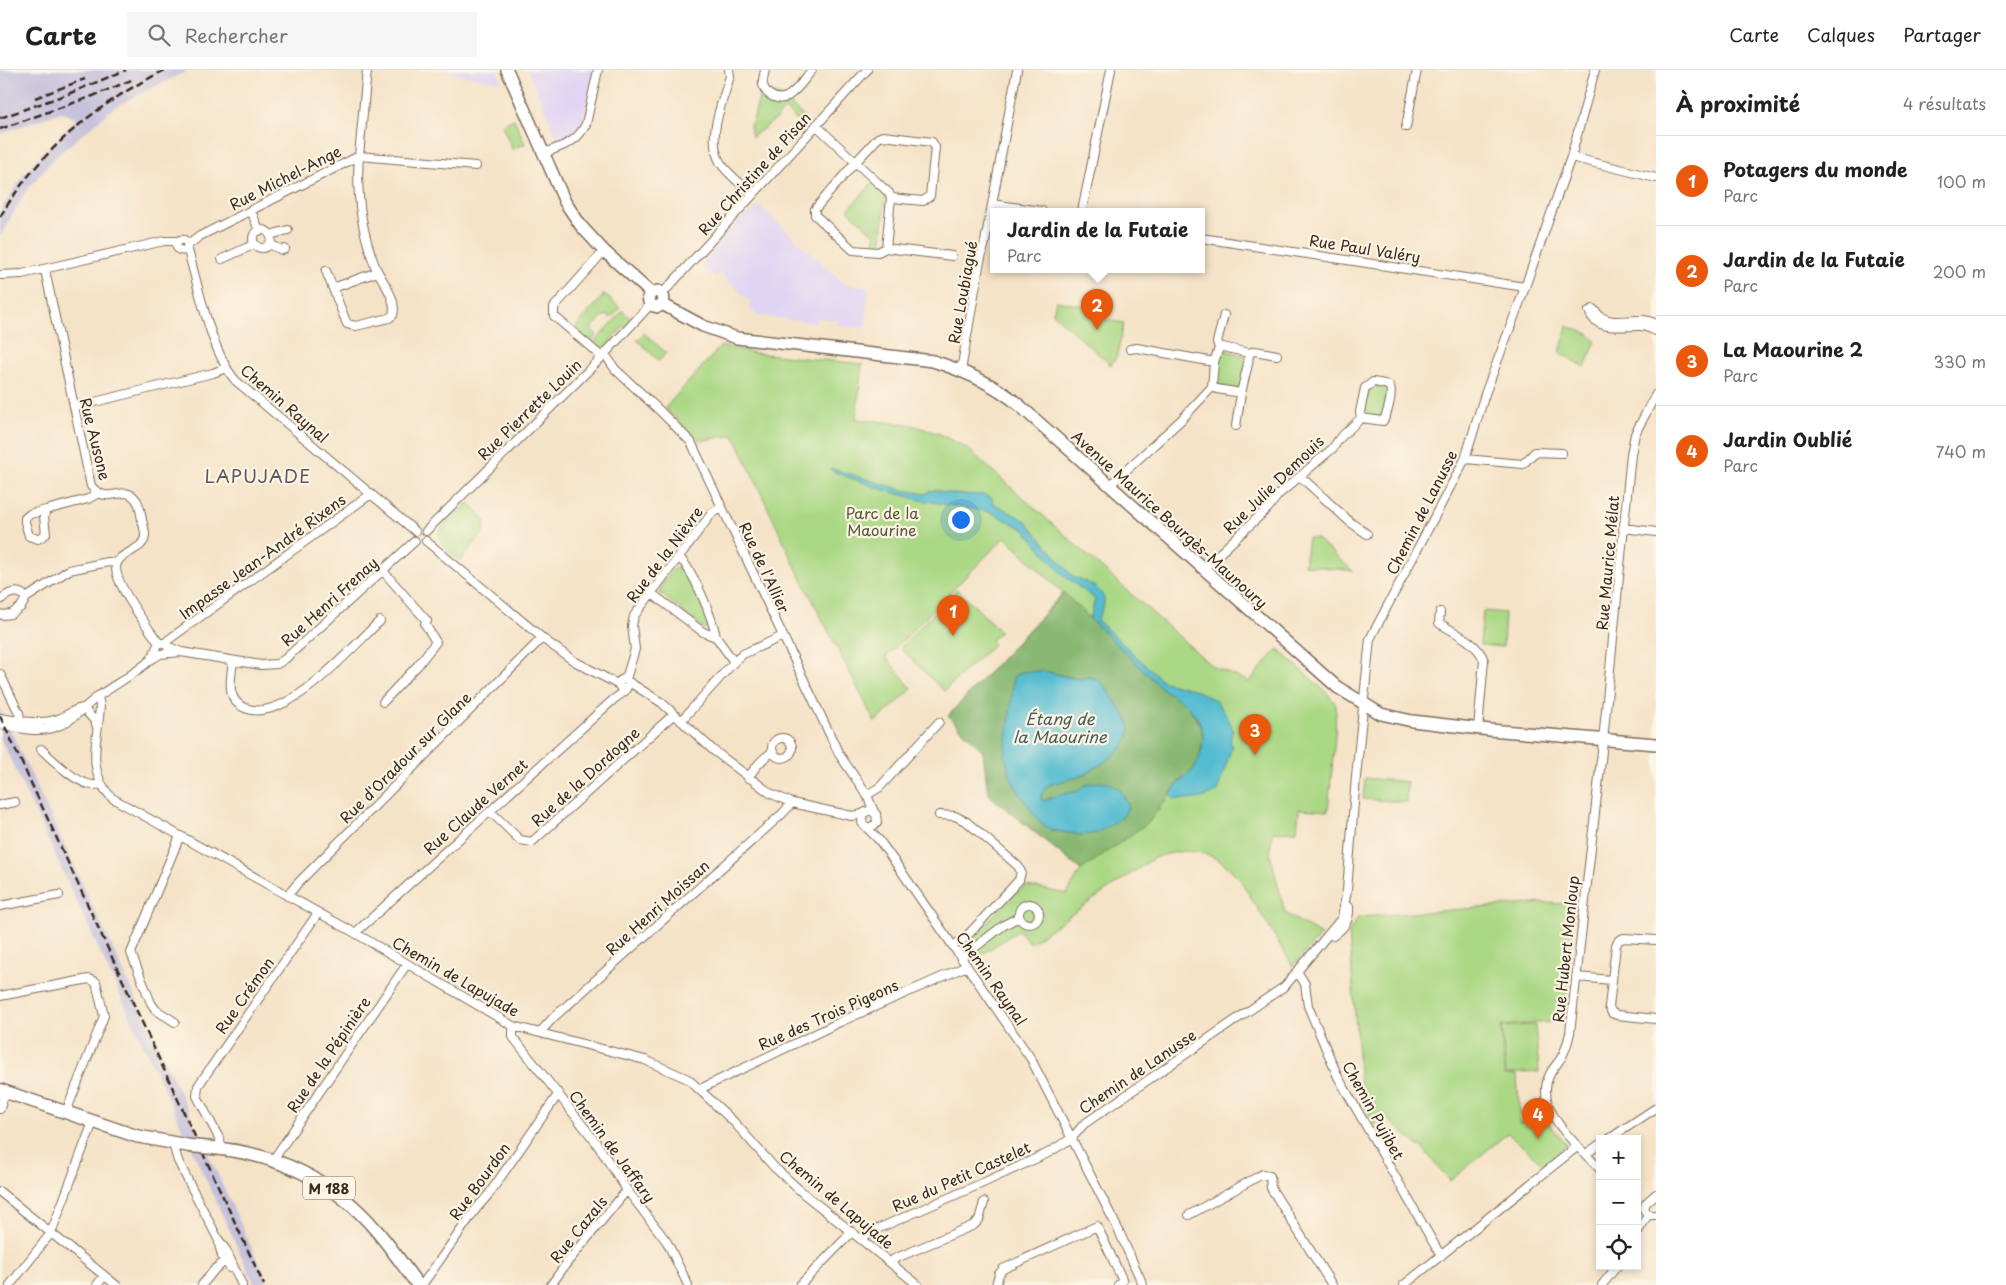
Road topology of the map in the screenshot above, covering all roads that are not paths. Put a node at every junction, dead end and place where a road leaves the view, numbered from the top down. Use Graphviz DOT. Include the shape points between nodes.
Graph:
graph roads {
  1 [pos="367,70"];
  2 [pos="507,70"];
  3 [pos="598,70"];
  4 [pos="729,70"];
  5 [pos="765,70"];
  6 [pos="812,70"];
  7 [pos="866,70"];
  8 [pos="1016,70"];
  9 [pos="1111,70"];
  10 [pos="1417,70"];
  11 [pos="1595,70"];
  12 [pos="816,126"];
  13 [pos="1406,127"];
  14 [pos="544,153"];
  15 [pos="359,156"];
  16 [pos="1571,157"];
  17 [pos="856,162"];
  18 [pos="476,166"];
  19 [pos="1656,178"];
  20 [pos="753,195"];
  21 [pos="891,198"];
  22 [pos="992,204"];
  23 [pos="991,208"];
  24 [pos="1021,208"];
  25 [pos="1083,208"];
  26 [pos="251,210"];
  27 [pos="990,214"];
  28 [pos="288,230"];
  29 [pos="259,231"];
  30 [pos="270,235"];
  31 [pos="1205,239"];
  32 [pos="255,244"];
  33 [pos="269,244"];
  34 [pos="182,245"];
  35 [pos="285,249"];
  36 [pos="884,250"];
  37 [pos="604,251"];
  38 [pos="952,256"];
  39 [pos="222,259"];
  40 [pos="45,270"];
  41 [pos="326,271"];
  42 [pos="378,272"];
  43 [pos="0,275"];
  44 [pos="1525,287"];
  45 [pos="333,288"];
  46 [pos="658,297"];
  47 [pos="650,305"];
  48 [pos="1224,315"];
  49 [pos="1655,328"];
  50 [pos="1219,348"];
  51 [pos="1130,349"];
  52 [pos="1249,353"];
  53 [pos="1277,355"];
  54 [pos="602,357"];
  55 [pos="1214,362"];
  56 [pos="226,368"];
  57 [pos="961,371"];
  58 [pos="1212,387"];
  59 [pos="1241,393"];
  60 [pos="1656,394"];
  61 [pos="74,407"];
  62 [pos="1361,418"];
  63 [pos="1236,426"];
  64 [pos="1562,453"];
  65 [pos="1466,459"];
  66 [pos="1301,477"];
  67 [pos="1110,485"];
  68 [pos="98,494"];
  69 [pos="371,494"];
  70 [pos="722,507"];
  71 [pos="46,510"];
  72 [pos="1624,528"];
  73 [pos="415,531"];
  74 [pos="426,531"];
  75 [pos="1656,532"];
  76 [pos="1367,534"];
  77 [pos="415,541"];
  78 [pos="426,541"];
  79 [pos="679,557"];
  80 [pos="116,563"];
  81 [pos="1204,569"];
  82 [pos="383,571"];
  83 [pos="651,593"];
  84 [pos="26,598"];
  85 [pos="0,600"];
  86 [pos="1440,612"];
  87 [pos="0,614"];
  88 [pos="380,621"];
  89 [pos="783,636"];
  90 [pos="716,637"];
  91 [pos="542,638"];
  92 [pos="163,648"];
  93 [pos="233,661"];
  94 [pos="734,662"];
  95 [pos="0,674"];
  96 [pos="624,685"];
  97 [pos="98,696"];
  98 [pos="383,702"];
  99 [pos="1364,705"];
  100 [pos="83,708"];
  101 [pos="674,714"];
  102 [pos="0,718"];
  103 [pos="681,721"];
  104 [pos="939,722"];
  105 [pos="0,724"];
  106 [pos="21,725"];
  107 [pos="97,727"];
  108 [pos="1478,729"];
  109 [pos="1603,739"];
  110 [pos="1656,744"];
  111 [pos="41,749"];
  112 [pos="773,752"];
  113 [pos="748,778"];
  114 [pos="100,784"];
  115 [pos="867,795"];
  116 [pos="15,802"];
  117 [pos="792,803"];
  118 [pos="0,805"];
  119 [pos="490,811"];
  120 [pos="874,812"];
  121 [pos="864,813"];
  122 [pos="845,814"];
  123 [pos="939,815"];
  124 [pos="875,824"];
  125 [pos="864,825"];
  126 [pos="180,836"];
  127 [pos="878,840"];
  128 [pos="59,895"];
  129 [pos="287,896"];
  130 [pos="0,906"];
  131 [pos="318,913"];
  132 [pos="1019,918"];
  133 [pos="355,934"];
  134 [pos="1656,940"];
  135 [pos="953,946"];
  136 [pos="961,958"];
  137 [pos="407,964"];
  138 [pos="967,966"];
  139 [pos="1297,972"];
  140 [pos="1576,977"];
  141 [pos="1612,980"];
  142 [pos="0,996"];
  143 [pos="1656,1020"];
  144 [pos="175,1022"];
  145 [pos="513,1026"];
  146 [pos="542,1033"];
  147 [pos="700,1089"];
  148 [pos="2,1091"];
  149 [pos="559,1093"];
  150 [pos="1656,1108"];
  151 [pos="0,1109"];
  152 [pos="66,1112"];
  153 [pos="93,1122"];
  154 [pos="1615,1135"];
  155 [pos="1072,1138"];
  156 [pos="182,1145"];
  157 [pos="1578,1146"];
  158 [pos="1596,1147"];
  159 [pos="217,1148"];
  160 [pos="1586,1154"];
  161 [pos="272,1160"];
  162 [pos="1596,1165"];
  163 [pos="627,1190"];
  164 [pos="0,1192"];
  165 [pos="1649,1201"];
  166 [pos="984,1202"];
  167 [pos="1188,1215"];
  168 [pos="1652,1215"];
  169 [pos="1641,1228"];
  170 [pos="852,1232"];
  171 [pos="50,1233"];
  172 [pos="862,1239"];
  173 [pos="1441,1256"];
  174 [pos="227,1259"];
  175 [pos="891,1263"];
  176 [pos="1615,1270"];
  177 [pos="104,1276"];
  178 [pos="240,1282"];
  179 [pos="10,1285"];
  180 [pos="97,1285"];
  181 [pos="116,1285"];
  182 [pos="202,1285"];
  183 [pos="420,1285"];
  184 [pos="551,1285"];
  185 [pos="688,1285"];
  186 [pos="800,1285"];
  187 [pos="918,1285"];
  188 [pos="996,1285"];
  189 [pos="1118,1285"];
  190 [pos="1143,1285"];
  191 [pos="1332,1285"];
  192 [pos="1404,1285"];
  193 [pos="1602,1285"];
  1 -- 15 [label="street, Rue Michel-Ange"];
  2 -- 14 [label="street, Avenue Maurice Bourgès-Maunoury"];
  3 -- 14 [label="street" via="586,124 579,137"];
  4 -- 20 [label="street" via="715,134 715,149 721,163"];
  5 -- 6 [label="street" via="764,88 769,95 780,98 790,95"];
  7 -- 12 [label="street, Rue Christine de Pisan"];
  8 -- 22 [label="street, Rue Loubiagué"];
  9 -- 25 [label="street"];
  10 -- 13 [label="street"];
  11 -- 16 [label="street, Chemin de Lanusse"];
  12 -- 17 [label="street"];
  12 -- 20 [label="street, Rue Christine de Pisan"];
  14 -- 37 [label="street, Avenue Maurice Bourgès-Maunoury" via="565,202"];
  15 -- 18 [label="street"];
  15 -- 26 [label="street, Rue Michel-Ange"];
  15 -- 42 [label="street" via="363,227"];
  16 -- 19 [label="street"];
  16 -- 44 [label="street, Chemin de Lanusse"];
  17 -- 21 [label="street"];
  17 -- 21 [label="street" via="882,136 932,142 935,147 930,196 923,202"];
  17 -- 36 [label="street" via="814,209 815,215 853,250"];
  20 -- 46 [label="street, Rue Christine de Pisan"];
  21 -- 36 [label="street"];
  22 -- 23 [label="street, Rue Loubiagué"];
  22 -- 24 [label="street"];
  26 -- 29 [label="street"];
  26 -- 34 [label="street, Rue Michel-Ange"];
  27 -- 57 [label="street, Rue Loubiagué"];
  28 -- 30 [label="street"];
  29 -- 30 [label="street"];
  29 -- 32 [label="street" via="254,235"];
  30 -- 33 [label="street"];
  31 -- 44 [label="street, Rue Paul Valéry"];
  32 -- 33 [label="street" via="262,248"];
  32 -- 39 [label="street"];
  33 -- 35 [label="street"];
  34 -- 40 [label="street, Rue Michel-Ange" via="164,241"];
  34 -- 56 [label="street, Chemin Raynal"];
  36 -- 38 [label="street"];
  37 -- 46 [label="street, Avenue Maurice Bourgès-Maunoury"];
  37 -- 54 [label="street, Rue de l'Allier" via="553,312"];
  40 -- 43 [label="street, Rue Michel-Ange"];
  40 -- 61 [label="street, Rue Ausone"];
  41 -- 45 [label="street"];
  42 -- 45 [label="street"];
  42 -- 45 [label="street" via="395,306 389,318 356,326 347,324"];
  44 -- 65 [label="street, Chemin de Lanusse" via="1485,394"];
  46 -- 47 [label="street" via="648,300"];
  46 -- 57 [label="street, Avenue Maurice Bourgès-Maunoury" via="702,326 731,336 915,358"];
  47 -- 54 [label="street, Rue Pierrette Louin"];
  48 -- 50 [label="street" via="1217,342"];
  49 -- 49 [label="street" via="1642,319 1609,320 1593,308 1589,311 1596,320 1609,327"];
  50 -- 52 [label="street"];
  50 -- 55 [label="street"];
  51 -- 55 [label="street"];
  52 -- 53 [label="street"];
  52 -- 59 [label="street"];
  54 -- 70 [label="street, Rue de l'Allier" via="691,442"];
  54 -- 74 [label="street, Rue Pierrette Louin"];
  55 -- 58 [label="street"];
  56 -- 61 [label="street"];
  56 -- 69 [label="street, Chemin Raynal" via="236,381"];
  57 -- 67 [label="street, Avenue Maurice Bourgès-Maunoury" via="998,389 1014,401"];
  58 -- 59 [label="street"];
  58 -- 67 [label="street"];
  59 -- 63 [label="street"];
  60 -- 72 [label="street, Rue Maurice Mélat" via="1641,419 1633,443"];
  61 -- 68 [label="street, Rue Ausone" via="91,486"];
  62 -- 62 [label="street" via="1382,421 1386,416 1391,394 1387,385 1373,382 1365,388"];
  62 -- 66 [label="street, Rue Julie Demouis"];
  64 -- 65 [label="street" via="1535,452 1523,464"];
  65 -- 99 [label="street, Chemin de Lanusse" via="1370,639"];
  66 -- 76 [label="street"];
  66 -- 81 [label="street, Rue Julie Demouis" via="1278,495"];
  67 -- 81 [label="street, Avenue Maurice Bourgès-Maunoury"];
  68 -- 71 [label="street"];
  68 -- 80 [label="street, Rue Ausone" via="128,494 139,503 144,540"];
  69 -- 73 [label="street, Chemin Raynal"];
  69 -- 92 [label="street, Impasse Jean-André Rixens"];
  70 -- 79 [label="street, Rue de la Nièvre" via="712,513"];
  70 -- 89 [label="street, Rue de l'Allier"];
  72 -- 75 [label="street"];
  72 -- 109 [label="street, Rue Maurice Mélat"];
  73 -- 74 [label="street"];
  73 -- 77 [label="street"];
  74 -- 78 [label="street"];
  77 -- 78 [label="street"];
  77 -- 82 [label="street, Rue Henri Frenay"];
  78 -- 91 [label="street, Chemin Raynal"];
  79 -- 83 [label="street, Rue de la Nièvre"];
  79 -- 90 [label="street" via="688,568 713,622"];
  80 -- 84 [label="street" via="69,570"];
  80 -- 92 [label="street" via="117,575 127,596"];
  81 -- 99 [label="street, Avenue Maurice Bourgès-Maunoury" via="1337,687"];
  82 -- 93 [label="street, Rue Henri Frenay" via="285,659 270,666"];
  82 -- 98 [label="street" via="427,620 425,624 436,642"];
  83 -- 90 [label="street" via="703,632"];
  83 -- 96 [label="street, Rue de la Nièvre" via="632,621 635,649"];
  84 -- 85 [label="street" via="18,591"];
  84 -- 87 [label="street" via="21,607 11,614"];
  86 -- 108 [label="street" via="1439,623 1473,644 1484,660"];
  88 -- 93 [label="street" via="297,698 271,709 248,710 234,700 230,687"];
  89 -- 94 [label="street" via="743,654"];
  89 -- 115 [label="street, Rue de l'Allier" via="839,754"];
  90 -- 94 [label="street"];
  91 -- 96 [label="street, Chemin Raynal" via="574,661"];
  91 -- 129 [label="street, Rue d'Oradour sur Glane"];
  92 -- 93 [label="street, Rue Henri Frenay"];
  92 -- 97 [label="street, Impasse Jean-André Rixens"];
  94 -- 103 [label="street"];
  95 -- 106 [label="street"];
  96 -- 101 [label="street, Chemin Raynal" via="642,690"];
  96 -- 119 [label="street, Rue Claude Vernet" via="614,698"];
  97 -- 100 [label="street"];
  97 -- 107 [label="street"];
  99 -- 108 [label="street, Avenue Maurice Bourgès-Maunoury" via="1391,718"];
  99 -- 139 [label="street, Chemin de Lanusse" via="1347,890 1348,920"];
  100 -- 106 [label="street" via="78,715 54,727 40,730"];
  100 -- 107 [label="street"];
  101 -- 103 [label="street, Chemin Raynal"];
  101 -- 119 [label="street, Rue de la Dordogne" via="532,842 520,840"];
  102 -- 106 [label="street"];
  103 -- 113 [label="street, Chemin Raynal"];
  104 -- 115 [label="street" via="880,787"];
  105 -- 106 [label="street"];
  107 -- 114 [label="street" via="95,770"];
  108 -- 109 [label="street, Avenue Maurice Bourgès-Maunoury"];
  109 -- 110 [label="street, Avenue Maurice Bourgès-Maunoury"];
  109 -- 140 [label="street, Rue Hubert Monloup"];
  111 -- 114 [label="street" via="89,786"];
  112 -- 113 [label="street"];
  113 -- 117 [label="street, Chemin Raynal"];
  114 -- 126 [label="street, Chemin de Lapujade" via="112,798"];
  115 -- 120 [label="street, Rue de l'Allier"];
  115 -- 121 [label="street"];
  116 -- 118 [label="street"];
  117 -- 122 [label="street, Chemin Raynal"];
  117 -- 146 [label="street, Rue Henri Moissan" via="553,1018"];
  119 -- 133 [label="street, Rue Claude Vernet"];
  120 -- 121 [label="street"];
  120 -- 124 [label="street" via="877,817"];
  121 -- 122 [label="street, Chemin Raynal"];
  121 -- 125 [label="street" via="861,820"];
  122 -- 125 [label="street, Chemin Raynal"];
  123 -- 135 [label="street" via="955,816 967,822 1021,872 1019,880 966,937"];
  124 -- 125 [label="street"];
  124 -- 127 [label="street, Chemin Raynal"];
  125 -- 127 [label="street, Chemin Raynal"];
  126 -- 129 [label="street, Chemin de Lapujade"];
  126 -- 144 [label="street" via="131,953 151,1003"];
  127 -- 135 [label="street, Chemin Raynal"];
  128 -- 130 [label="street"];
  129 -- 131 [label="street, Chemin de Lapujade"];
  131 -- 133 [label="street, Chemin de Lapujade"];
  131 -- 159 [label="street, Rue Crémon" via="198,1086 196,1094 220,1140"];
  132 -- 136 [label="street"];
  133 -- 137 [label="street, Chemin de Lapujade"];
  134 -- 141 [label="street" via="1618,940"];
  135 -- 136 [label="street, Chemin Raynal"];
  136 -- 138 [label="street, Chemin Raynal"];
  137 -- 145 [label="street, Chemin de Lapujade"];
  137 -- 161 [label="street, Rue de la Pépinière"];
  138 -- 147 [label="street, Rue des Trois Pigeons"];
  138 -- 155 [label="street, Chemin Raynal" via="1031,1059"];
  139 -- 155 [label="street, Chemin de Lanusse" via="1285,986 1084,1124"];
  139 -- 173 [label="street, Chemin Pujibet" via="1305,984 1308,1006 1338,1077"];
  140 -- 141 [label="street"];
  140 -- 157 [label="street, Rue Hubert Monloup" via="1570,1033 1566,1048 1550,1073 1546,1097 1553,1116"];
  141 -- 143 [label="street" via="1609,1007 1612,1013"];
  142 -- 152 [label="street" via="89,979 96,982 104,1016"];
  145 -- 146 [label="street, Chemin de Lapujade"];
  145 -- 149 [label="street, Chemin de Jaffary" via="513,1037"];
  146 -- 147 [label="street, Chemin de Lapujade" via="645,1060 688,1079"];
  147 -- 170 [label="street, Chemin de Lapujade" via="774,1167"];
  148 -- 151 [label="street"];
  148 -- 152 [label="main road, M 188"];
  149 -- 163 [label="street, Chemin de Jaffary" via="596,1141"];
  149 -- 183 [label="street, Rue Bourdon" via="489,1194"];
  150 -- 154 [label="street"];
  152 -- 153 [label="main road, M 188"];
  153 -- 156 [label="main road, M 188" via="136,1136"];
  153 -- 171 [label="street"];
  155 -- 172 [label="street, Rue du Petit Castelet" via="1014,1170 876,1229"];
  155 -- 190 [label="street"];
  156 -- 159 [label="main road, M 188, bridge"];
  156 -- 174 [label="street" via="178,1161"];
  157 -- 160 [label="street"];
  157 -- 173 [label="street"];
  158 -- 160 [label="street"];
  159 -- 161 [label="main road, M 188"];
  160 -- 162 [label="street"];
  161 -- 183 [label="main road, M 188" via="303,1172 354,1206"];
  163 -- 184 [label="street, Rue Cazals"];
  163 -- 185 [label="street, Chemin de Jaffary" via="667,1242"];
  164 -- 171 [label="street"];
  165 -- 168 [label="street" via="1644,1209"];
  166 -- 175 [label="street" via="979,1220 974,1225"];
  167 -- 191 [label="street" via="1263,1174 1270,1176 1271,1188"];
  168 -- 169 [label="street"];
  170 -- 172 [label="street, Chemin de Lapujade"];
  170 -- 186 [label="street"];
  171 -- 177 [label="street"];
  171 -- 179 [label="street"];
  172 -- 175 [label="street, Chemin de Lapujade"];
  173 -- 192 [label="street"];
  174 -- 178 [label="street"];
  174 -- 182 [label="street"];
  175 -- 187 [label="street, Chemin de Lapujade"];
  176 -- 193 [label="street"];
  177 -- 180 [label="street"];
  177 -- 181 [label="street"];
  188 -- 189 [label="street" via="1003,1268 1097,1226 1122,1279"];
}
